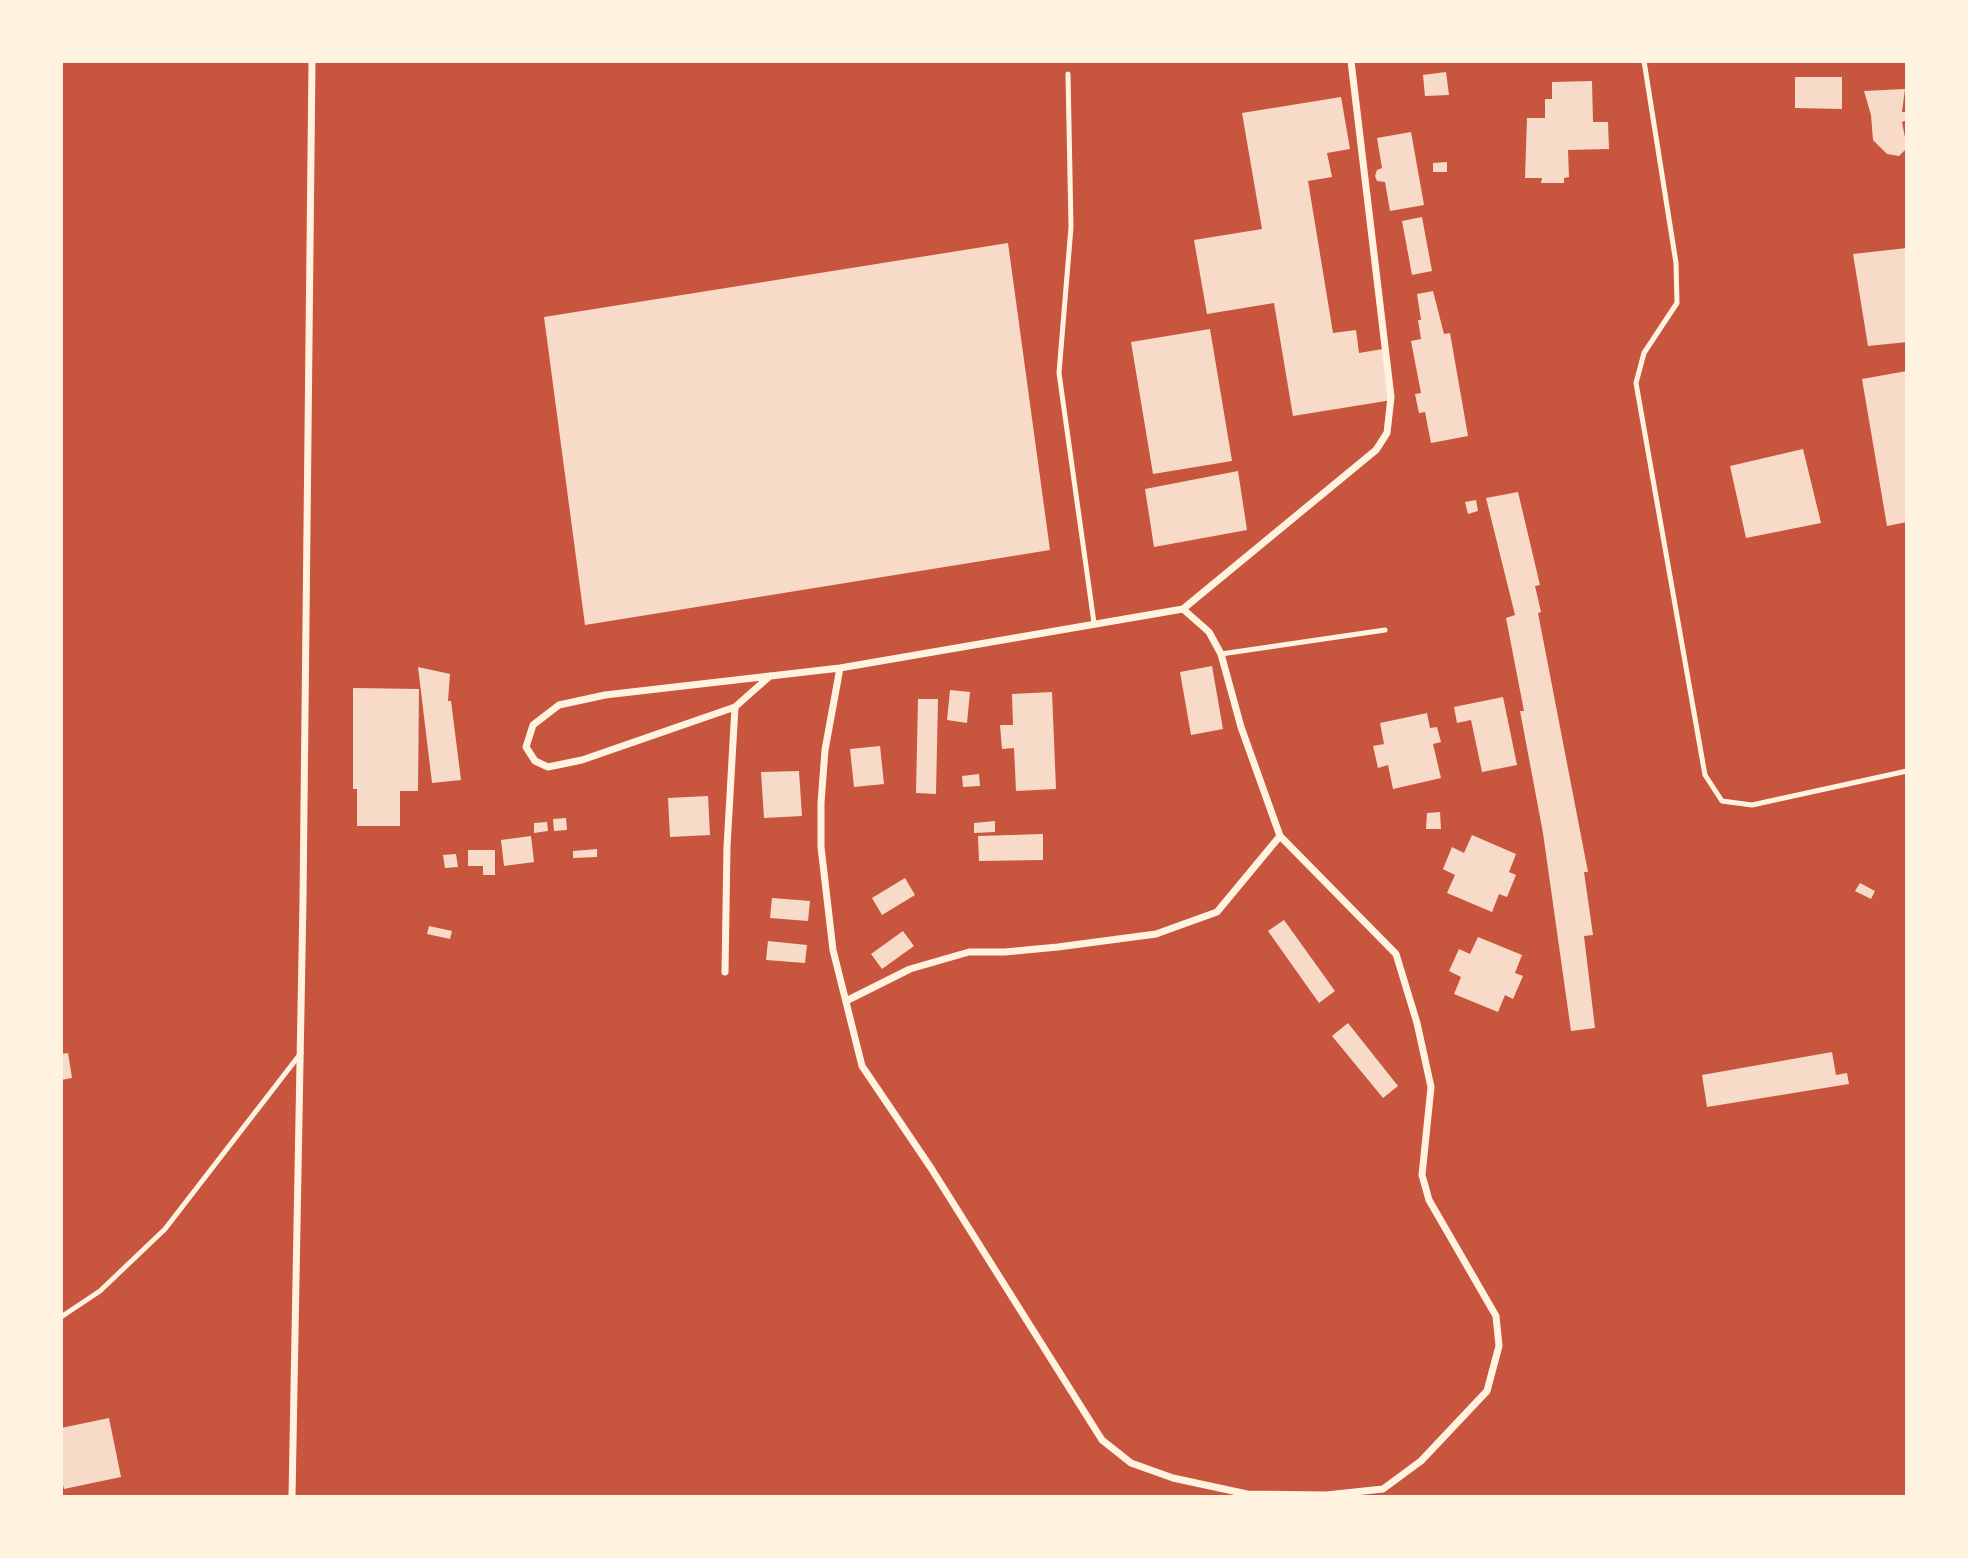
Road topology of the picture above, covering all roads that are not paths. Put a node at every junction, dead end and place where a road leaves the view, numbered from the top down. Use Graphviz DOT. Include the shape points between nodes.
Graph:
graph roads {
  1 [pos="312,61"];
  2 [pos="1351,61"];
  3 [pos="1644,61"];
  4 [pos="1068,74"];
  5 [pos="1183,609"];
  6 [pos="1094,624"];
  7 [pos="1385,630"];
  8 [pos="1221,654"];
  9 [pos="840,668"];
  10 [pos="770,676"];
  11 [pos="735,707"];
  12 [pos="1907,771"];
  13 [pos="1280,836"];
  14 [pos="725,972"];
  15 [pos="846,1001"];
  16 [pos="300,1053"];
  17 [pos="61,1317"];
  18 [pos="292,1497"];
  1 -- 16 [label="street"];
  2 -- 5 [label="street" via="1391,397 1387,433 1377,450"];
  3 -- 12 [label="lane" via="1675,263 1676,303 1644,353 1636,383 1705,775 1722,801 1752,805"];
  4 -- 6 [label="lane" via="1071,227 1059,373"];
  5 -- 6 [label="street"];
  5 -- 8 [label="street" via="1209,632"];
  6 -- 9 [label="street"];
  7 -- 8 [label="lane"];
  8 -- 13 [label="street"];
  9 -- 10 [label="street"];
  9 -- 15 [label="street" via="825,750 821,847 834,950"];
  10 -- 11 [label="street"];
  10 -- 11 [label="street" via="605,695 559,705 533,725 526,747 535,761 548,767 582,760"];
  11 -- 14 [label="street"];
  13 -- 15 [label="street" via="1217,912 1156,934 1058,947 969,952 910,969"];
  13 -- 15 [label="street" via="1396,954 1431,1087 1422,1175 1429,1200 1496,1316 1499,1346 1487,1391 1421,1461 1383,1489 1326,1495 1247,1494 1131,1463 1102,1440 862,1066"];
  16 -- 17 [label="lane" via="165,1229 100,1292"];
  16 -- 18 [label="street"];
}
